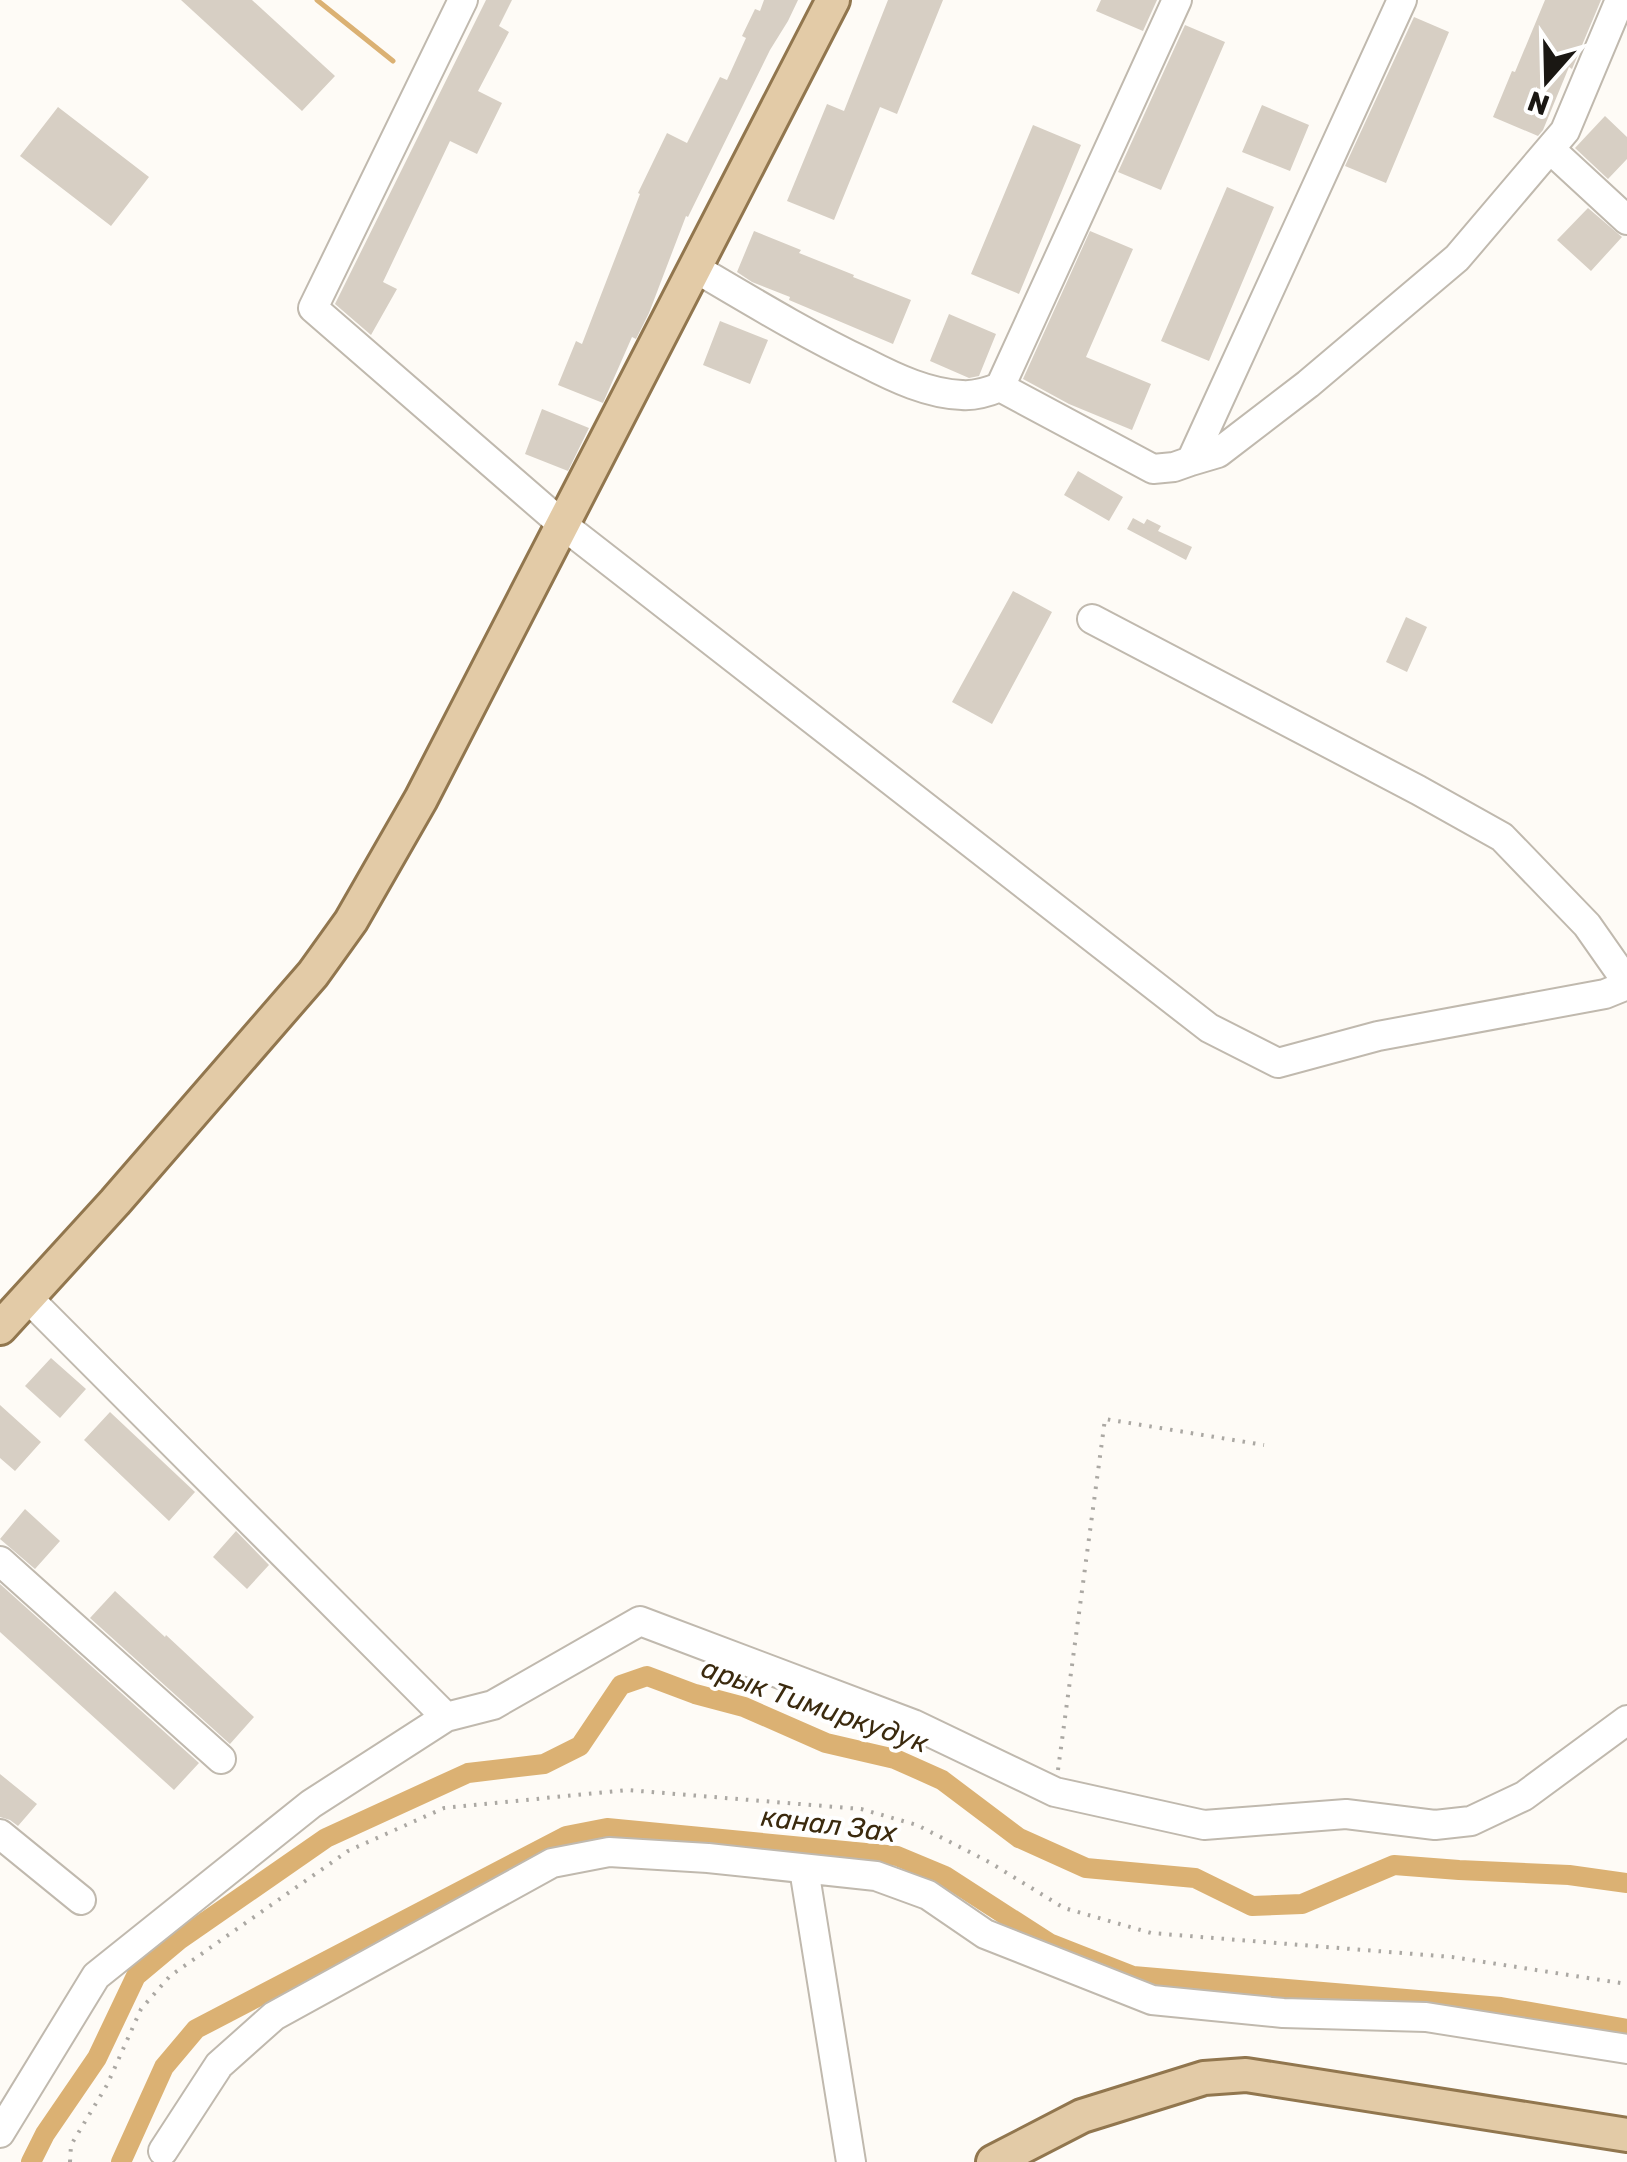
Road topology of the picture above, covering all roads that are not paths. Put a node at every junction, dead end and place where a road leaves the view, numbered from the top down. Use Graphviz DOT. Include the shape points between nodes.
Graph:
graph roads {
  1 [pos="463,0"];
  2 [pos="832,0"];
  3 [pos="1177,0"];
  4 [pos="1402,0"];
  5 [pos="1620,0"];
  6 [pos="1550,149"];
  7 [pos="1627,220"];
  8 [pos="694,268"];
  9 [pos="1000,388"];
  10 [pos="1191,461"];
  11 [pos="563,525"];
  12 [pos="1092,619"];
  13 [pos="1627,984"];
  14 [pos="27,1297"];
  15 [pos="0,1328"];
  16 [pos="0,1562"];
  17 [pos="446,1716"];
  18 [pos="1627,1720"];
  19 [pos="221,1760"];
  20 [pos="0,1834"];
  21 [pos="804,1868"];
  22 [pos="81,1900"];
  23 [pos="1627,2049"];
  24 [pos="0,2133"];
  25 [pos="1627,2135"];
  26 [pos="162,2152"];
  27 [pos="851,2162"];
  28 [pos="993,2162"];
  1 -- 11 [label="street" via="312,308"];
  2 -- 8 [label="main road"];
  3 -- 9 [label="street"];
  4 -- 10 [label="street"];
  5 -- 6 [label="street" via="1566,132"];
  6 -- 7 [label="street"];
  6 -- 10 [label="street" via="1457,258 1294,396 1218,453"];
  8 -- 9 [label="street" via="894,377 962,396"];
  8 -- 11 [label="main road"];
  9 -- 10 [label="street" via="1153,469"];
  11 -- 13 [label="street" via="1209,1028 1278,1064"];
  11 -- 14 [label="main road" via="394,848 332,949"];
  12 -- 13 [label="street" via="1502,838 1587,925"];
  14 -- 15 [label="main road"];
  14 -- 17 [label="street"];
  16 -- 19 [label="street"];
  17 -- 18 [label="street" via="494,1705 640,1622 912,1724 1055,1792 1204,1825 1346,1814 1436,1825 1470,1820 1524,1796"];
  17 -- 24 [label="street" via="311,1804 96,1976"];
  20 -- 22 [label="street"];
  21 -- 23 [label="street" via="876,1876 928,1895 985,1934 1152,2000 1426,2017"];
  21 -- 26 [label="street" via="609,1852 552,1864 274,2016 220,2065"];
  21 -- 27 [label="street"];
  25 -- 28 [label="main road" via="1246,2075 1204,2078 1082,2116"];
}
